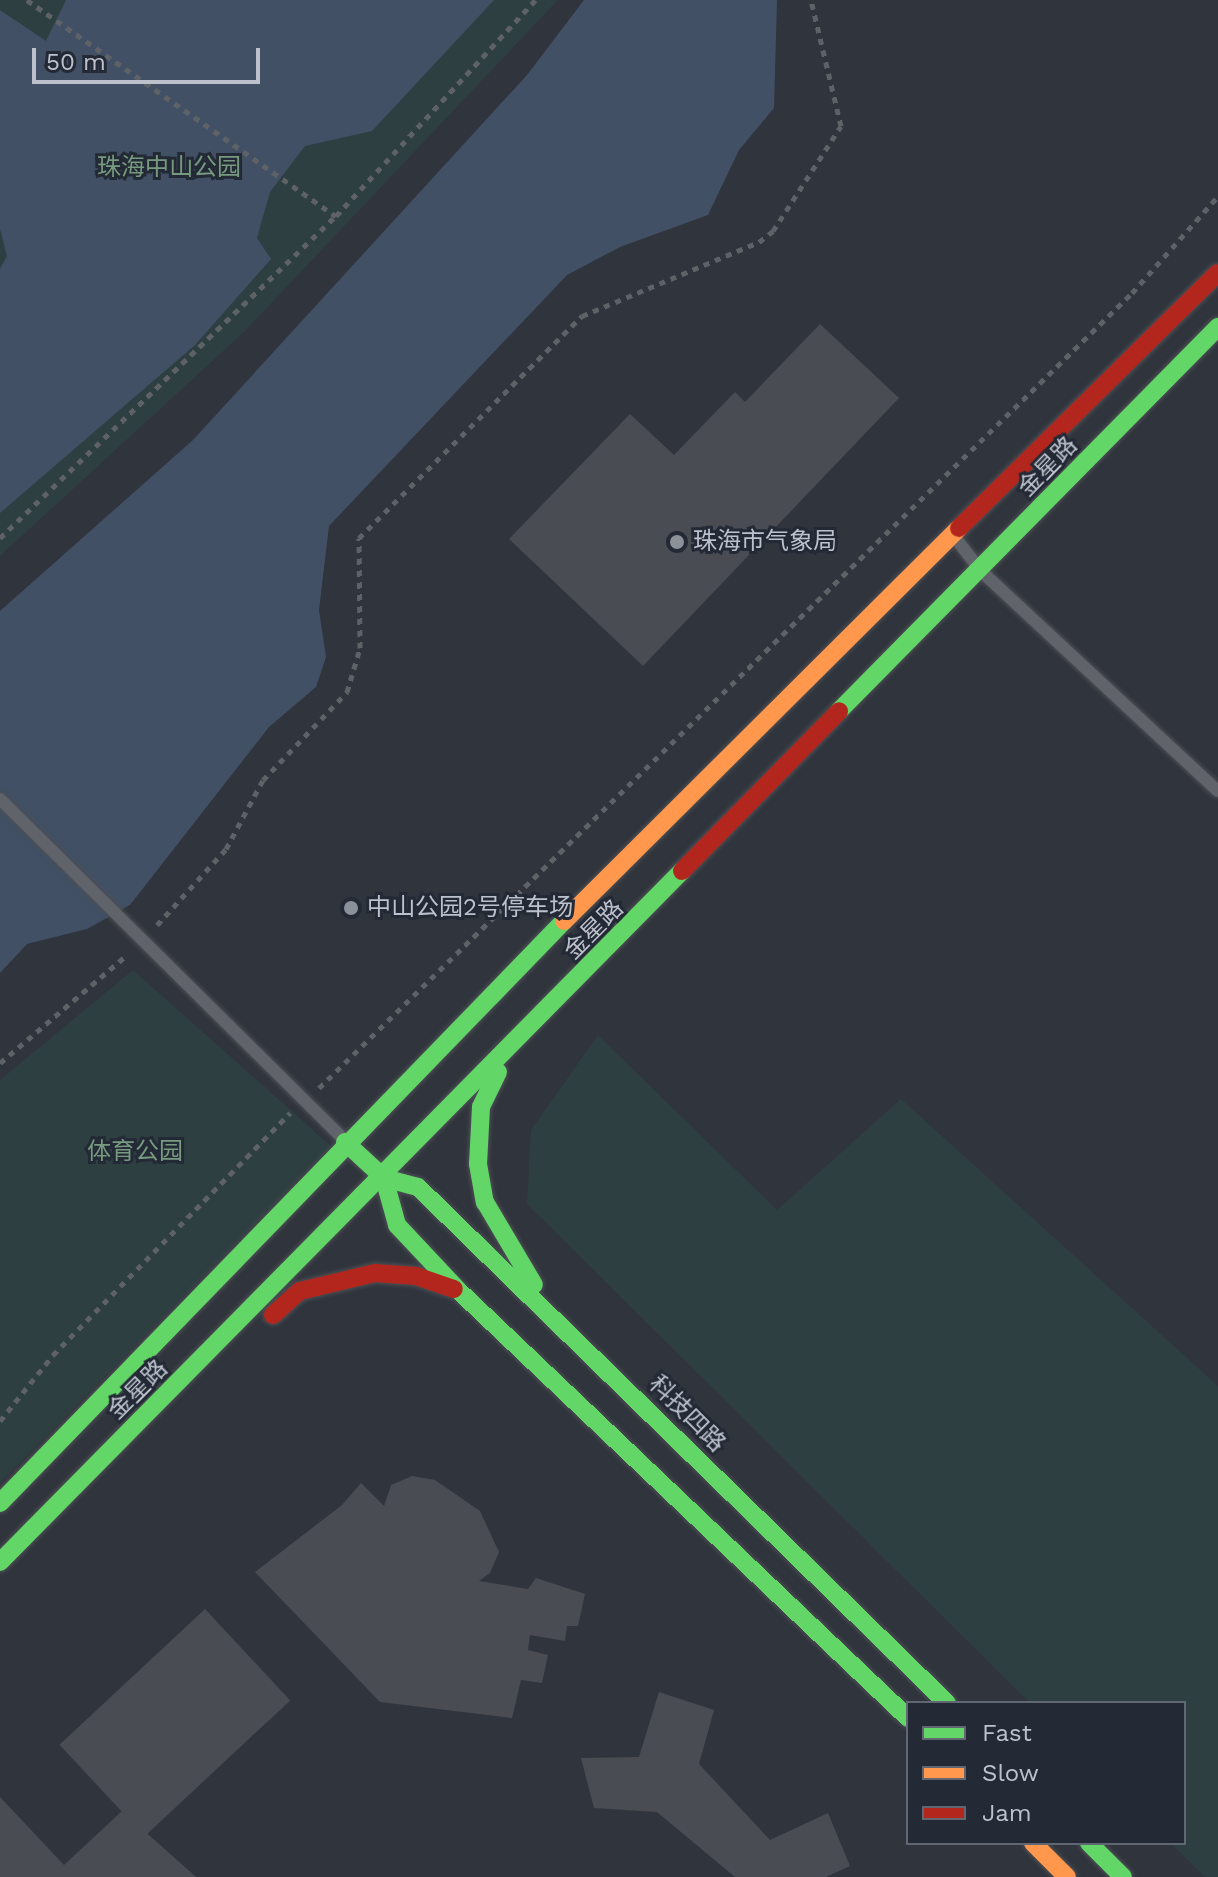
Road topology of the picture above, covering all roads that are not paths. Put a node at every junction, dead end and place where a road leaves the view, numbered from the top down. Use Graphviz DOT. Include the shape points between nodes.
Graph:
graph roads {
  1 [pos="1218,273"];
  2 [pos="1218,327"];
  3 [pos="953,535"];
  4 [pos="981,571"];
  5 [pos="1218,791"];
  6 [pos="0,799"];
  7 [pos="509,1050"];
  8 [pos="345,1142"];
  9 [pos="384,1178"];
  10 [pos="458,1290"];
  11 [pos="580,1342"];
  12 [pos="238,1350"];
  13 [pos="220,1368"];
  14 [pos="151,1411"];
  15 [pos="0,1503"];
  16 [pos="0,1562"];
  17 [pos="945,1701"];
  18 [pos="906,1716"];
  19 [pos="1035,1845"];
  20 [pos="1091,1845"];
  21 [pos="1067,1877"];
  22 [pos="1123,1877"];
  1 -- 3 [label="street, 金星路"];
  2 -- 4 [label="street, 金星路"];
  3 -- 4 [label="lane"];
  3 -- 8 [label="street, 金星路"];
  4 -- 5 [label="lane"];
  4 -- 7 [label="street, 金星路"];
  6 -- 8 [label="lane"];
  7 -- 9 [label="street, 金星路"];
  7 -- 11 [label="street" via="481,1107 478,1164 485,1202 530,1280"];
  8 -- 9 [label="street, 科技四路"];
  8 -- 15 [label="street, 金星路"];
  9 -- 10 [label="street" via="397,1225"];
  9 -- 11 [label="street, 科技四路" via="418,1187"];
  9 -- 14 [label="street, 金星路"];
  10 -- 12 [label="street" via="403,1275 333,1279 300,1291"];
  10 -- 18 [label="street"];
  11 -- 17 [label="street, 科技四路"];
  13 -- 14 [label="street"];
  14 -- 16 [label="street, 金星路"];
  19 -- 21 [label="street"];
  20 -- 22 [label="street"];
}
